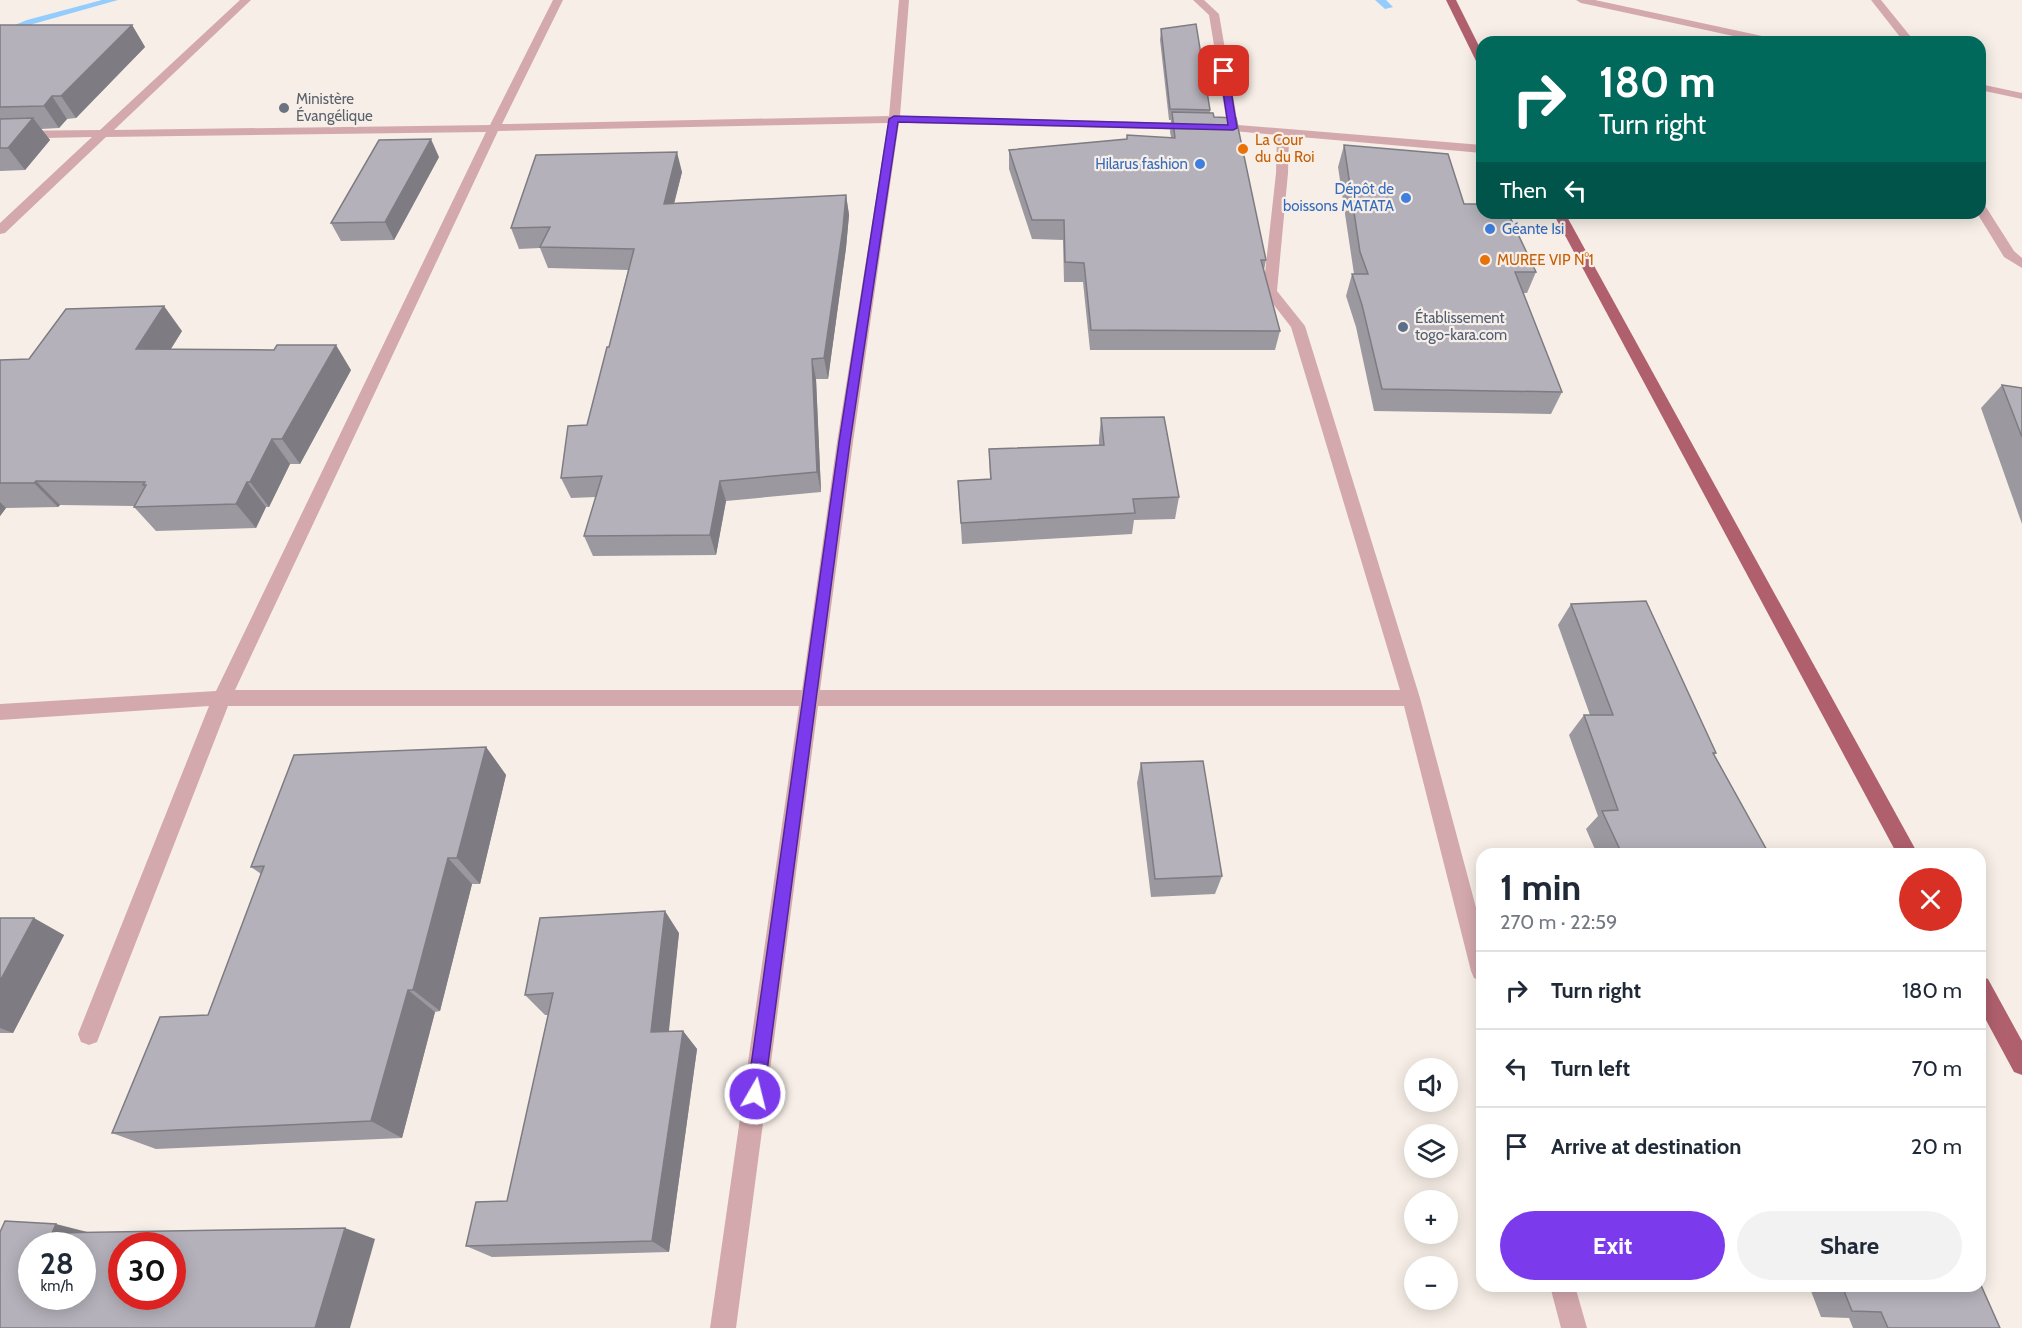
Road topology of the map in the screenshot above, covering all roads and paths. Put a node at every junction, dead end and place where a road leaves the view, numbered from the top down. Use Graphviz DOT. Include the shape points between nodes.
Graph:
graph roads {
  1 [pos="246,0"];
  2 [pos="558,0"];
  3 [pos="904,0"];
  4 [pos="1198,0"];
  5 [pos="1451,0"];
  6 [pos="1581,0"];
  7 [pos="1876,0"];
  8 [pos="1748,36"];
  9 [pos="1905,36"];
  10 [pos="1476,51"];
  11 [pos="1986,88"];
  12 [pos="2022,96"];
  13 [pos="894,119"];
  14 [pos="494,128"];
  15 [pos="1233,128"];
  16 [pos="103,132"];
  17 [pos="1283,134"];
  18 [pos="0,135"];
  19 [pos="1476,149"];
  20 [pos="1986,217"];
  21 [pos="1563,219"];
  22 [pos="0,230"];
  23 [pos="2022,264"];
  24 [pos="810,697"];
  25 [pos="222,698"];
  26 [pos="1412,698"];
  27 [pos="0,712"];
  28 [pos="1905,848"];
  29 [pos="1476,948"];
  30 [pos="1986,998"];
  31 [pos="89,1034"];
  32 [pos="2022,1064"];
  33 [pos="1565,1292"];
  34 [pos="723,1328"];
  35 [pos="1574,1328"];
  1 -- 16 [label="street"];
  2 -- 14 [label="street"];
  3 -- 13 [label="street"];
  4 -- 15 [label="street" via="1214,14"];
  5 -- 10 [label="highway"];
  6 -- 8 [label="street"];
  7 -- 9 [label="street"];
  11 -- 12 [label="street"];
  13 -- 14 [label="street"];
  13 -- 15 [label="street"];
  13 -- 24 [label="street"];
  14 -- 16 [label="street"];
  14 -- 25 [label="street"];
  15 -- 17 [label="street"];
  16 -- 18 [label="street"];
  16 -- 22 [label="street"];
  17 -- 19 [label="street"];
  17 -- 26 [label="street" via="1270,291 1298,326"];
  20 -- 23 [label="street" via="2009,254"];
  21 -- 28 [label="highway"];
  24 -- 25 [label="street"];
  24 -- 26 [label="street"];
  24 -- 34 [label="street"];
  25 -- 27 [label="street"];
  25 -- 31 [label="street"];
  26 -- 29 [label="street"];
  30 -- 32 [label="highway"];
  33 -- 35 [label="street"];
}
